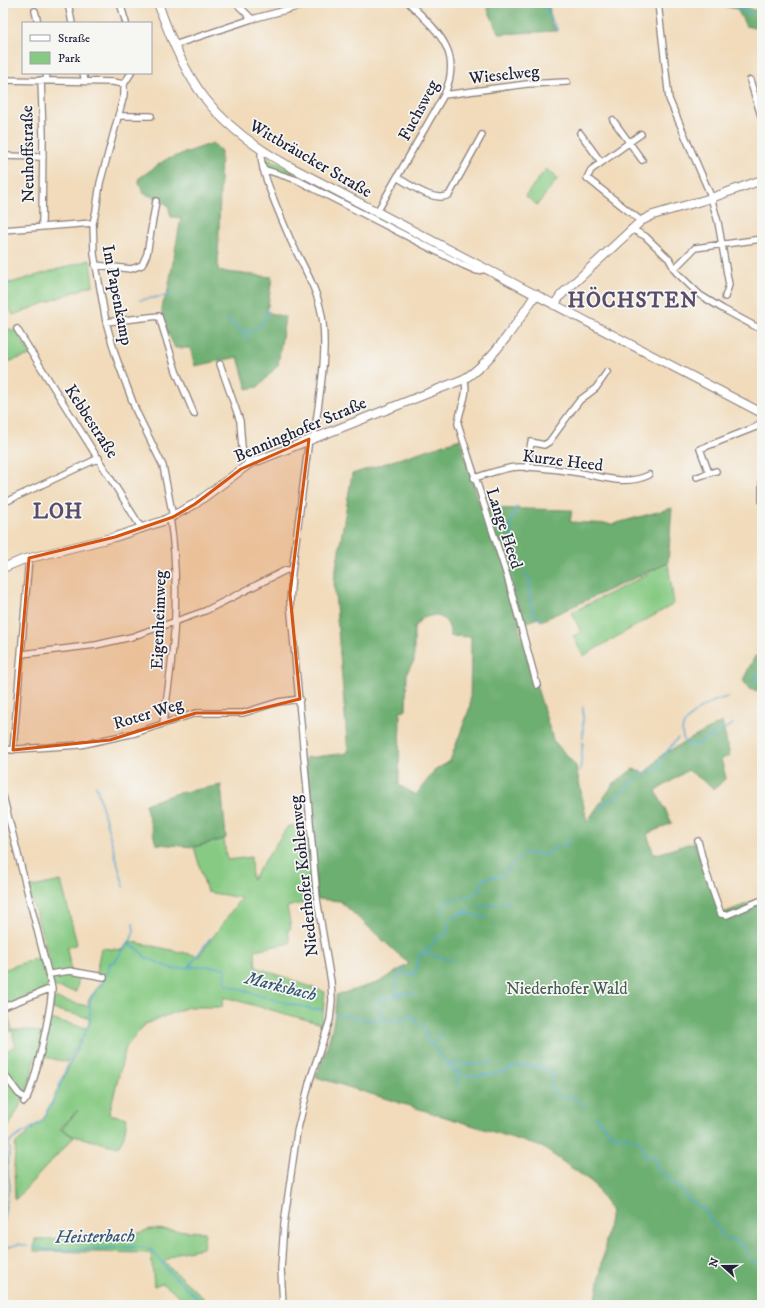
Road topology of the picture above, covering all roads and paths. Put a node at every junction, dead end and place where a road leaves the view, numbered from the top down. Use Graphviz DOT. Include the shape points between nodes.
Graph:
graph roads {
  1 [pos="68,3"];
  2 [pos="120,3"];
  3 [pos="158,3"];
  4 [pos="236,3"];
  5 [pos="312,3"];
  6 [pos="409,3"];
  7 [pos="658,3"];
  8 [pos="35,11"];
  9 [pos="252,19"];
  10 [pos="38,22"];
  11 [pos="72,22"];
  12 [pos="126,22"];
  13 [pos="174,45"];
  14 [pos="46,74"];
  15 [pos="83,74"];
  16 [pos="130,74"];
  17 [pos="3,80"];
  18 [pos="750,80"];
  19 [pos="44,81"];
  20 [pos="85,81"];
  21 [pos="567,82"];
  22 [pos="124,84"];
  23 [pos="444,95"];
  24 [pos="760,107"];
  25 [pos="118,116"];
  26 [pos="151,116"];
  27 [pos="762,119"];
  28 [pos="613,120"];
  29 [pos="580,133"];
  30 [pos="482,134"];
  31 [pos="641,134"];
  32 [pos="629,142"];
  33 [pos="262,150"];
  34 [pos="3,156"];
  35 [pos="43,157"];
  36 [pos="642,160"];
  37 [pos="601,162"];
  38 [pos="263,169"];
  39 [pos="398,178"];
  40 [pos="762,180"];
  41 [pos="711,198"];
  42 [pos="156,201"];
  43 [pos="377,212"];
  44 [pos="640,221"];
  45 [pos="93,223"];
  46 [pos="42,227"];
  47 [pos="631,229"];
  48 [pos="3,230"];
  49 [pos="762,239"];
  50 [pos="723,244"];
  51 [pos="95,265"];
  52 [pos="674,268"];
  53 [pos="486,269"];
  54 [pos="536,294"];
  55 [pos="725,297"];
  56 [pos="554,305"];
  57 [pos="106,322"];
  58 [pos="17,329"];
  59 [pos="762,330"];
  60 [pos="220,364"];
  61 [pos="607,372"];
  62 [pos="464,379"];
  63 [pos="194,414"];
  64 [pos="762,414"];
  65 [pos="762,421"];
  66 [pos="312,438"];
  67 [pos="99,458"];
  68 [pos="249,464"];
  69 [pos="527,468"];
  70 [pos="716,471"];
  71 [pos="710,473"];
  72 [pos="649,475"];
  73 [pos="697,477"];
  74 [pos="474,478"];
  75 [pos="762,480"];
  76 [pos="762,502"];
  77 [pos="3,503"];
  78 [pos="171,518"];
  79 [pos="142,528"];
  80 [pos="29,558"];
  81 [pos="3,568"];
  82 [pos="292,570"];
  83 [pos="176,622"];
  84 [pos="22,654"];
  85 [pos="537,685"];
  86 [pos="300,699"];
  87 [pos="163,723"];
  88 [pos="3,750"];
  89 [pos="13,750"];
  90 [pos="3,796"];
  91 [pos="698,841"];
  92 [pos="762,900"];
  93 [pos="50,974"];
  94 [pos="104,976"];
  95 [pos="52,988"];
  96 [pos="3,1006"];
  97 [pos="3,1073"];
  98 [pos="284,1305"];
  1 -- 11 [label="street"];
  2 -- 12 [label="street"];
  3 -- 13 [label="main road, Wittbräucker Straße"];
  4 -- 9 [label="street"];
  5 -- 9 [label="street"];
  6 -- 23 [label="street, Fuchsweg" via="438,32 448,49 450,77"];
  7 -- 41 [label="street" via="669,99"];
  8 -- 10 [label="street"];
  9 -- 13 [label="street"];
  13 -- 33 [label="main road, Wittbräucker Straße" via="209,106 230,127"];
  14 -- 19 [label="street, Neuhoffstraße"];
  15 -- 20 [label="street"];
  16 -- 22 [label="street, Im Papenkamp"];
  17 -- 19 [label="street"];
  18 -- 24 [label="street"];
  19 -- 20 [label="street"];
  19 -- 35 [label="street, Neuhoffstraße"];
  20 -- 22 [label="street"];
  21 -- 23 [label="street, Wieselweg" via="527,84"];
  22 -- 25 [label="street, Im Papenkamp" via="124,95"];
  23 -- 39 [label="street, Fuchsweg"];
  24 -- 27 [label="street"];
  25 -- 26 [label="street"];
  25 -- 45 [label="street, Im Papenkamp" via="101,176"];
  28 -- 32 [label="street"];
  29 -- 37 [label="street"];
  30 -- 39 [label="street" via="449,195 444,198 436,197"];
  31 -- 32 [label="street"];
  32 -- 36 [label="street"];
  32 -- 37 [label="street"];
  33 -- 38 [label="street, Niederhofer Kohlenweg" via="260,157"];
  33 -- 43 [label="main road, Wittbräucker Straße"];
  34 -- 35 [label="street"];
  35 -- 46 [label="street, Neuhoffstraße"];
  37 -- 44 [label="street" via="591,170 587,178"];
  38 -- 53 [label="street, Wittbräucker Straße" via="297,180 463,265 477,271"];
  38 -- 66 [label="street, Niederhofer Kohlenweg" via="320,305 323,320 325,338"];
  39 -- 43 [label="street, Fuchsweg"];
  40 -- 41 [label="main road"];
  41 -- 44 [label="main road"];
  41 -- 50 [label="street"];
  42 -- 51 [label="street" via="147,254 142,265 131,269"];
  43 -- 53 [label="main road, Wittbräucker Straße"];
  44 -- 47 [label="main road"];
  45 -- 46 [label="street"];
  45 -- 51 [label="street, Im Papenkamp"];
  46 -- 48 [label="street"];
  47 -- 52 [label="street" via="645,236 669,259"];
  47 -- 56 [label="main road" via="561,295"];
  49 -- 50 [label="street"];
  50 -- 52 [label="street" via="695,248"];
  50 -- 55 [label="street" via="729,285"];
  51 -- 57 [label="street, Im Papenkamp"];
  52 -- 59 [label="street" via="700,295"];
  53 -- 54 [label="main road, Wittbräucker Straße"];
  54 -- 56 [label="main road, Wittbräucker Straße"];
  54 -- 62 [label="main road, Benninghofer Straße" via="488,359"];
  56 -- 64 [label="main road, Wittbräucker Straße"];
  57 -- 63 [label="street" via="159,316 176,371"];
  57 -- 78 [label="street, Im Papenkamp" via="136,411 163,466"];
  58 -- 67 [label="street, Kebbestraße"];
  60 -- 68 [label="street" via="240,421 242,447"];
  61 -- 69 [label="street" via="596,388 580,400 549,442 544,445 531,442"];
  62 -- 66 [label="main road, Benninghofer Straße"];
  62 -- 74 [label="street, Lange Heed" via="466,389 458,424"];
  65 -- 71 [label="street" via="756,427 700,449"];
  66 -- 68 [label="main road, Benninghofer Straße"];
  66 -- 82 [label="street, Niederhofer Kohlenweg"];
  67 -- 77 [label="street"];
  67 -- 79 [label="street, Kebbestraße"];
  68 -- 78 [label="main road, Benninghofer Straße" via="195,504"];
  69 -- 72 [label="street, Kurze Heed" via="625,481"];
  69 -- 74 [label="street, Kurze Heed" via="502,470"];
  70 -- 71 [label="street"];
  71 -- 73 [label="street"];
  74 -- 85 [label="street, Lange Heed" via="507,576"];
  75 -- 76 [label="street"];
  78 -- 79 [label="main road, Benninghofer Straße"];
  78 -- 83 [label="street, Eigenheimweg" via="176,574"];
  79 -- 80 [label="main road, Benninghofer Straße"];
  80 -- 81 [label="main road, Benninghofer Straße"];
  80 -- 84 [label="street"];
  82 -- 83 [label="street" via="286,570 233,598"];
  82 -- 86 [label="street, Niederhofer Kohlenweg" via="290,602"];
  83 -- 84 [label="street" via="96,645"];
  83 -- 87 [label="street, Eigenheimweg" via="172,669"];
  84 -- 89 [label="street"];
  86 -- 87 [label="street, Roter Weg" via="278,702 243,713 196,713"];
  86 -- 98 [label="street, Niederhofer Kohlenweg" via="319,912 332,1000 330,1020 310,1080 297,1132 284,1224 281,1269"];
  87 -- 89 [label="street, Roter Weg" via="135,733 80,745"];
  88 -- 89 [label="street, Roter Weg"];
  90 -- 93 [label="street"];
  91 -- 92 [label="street" via="721,914 726,915"];
  93 -- 94 [label="street" via="70,971"];
  93 -- 95 [label="street"];
  95 -- 96 [label="street"];
  95 -- 97 [label="street" via="50,1006 26,1100"];
}
